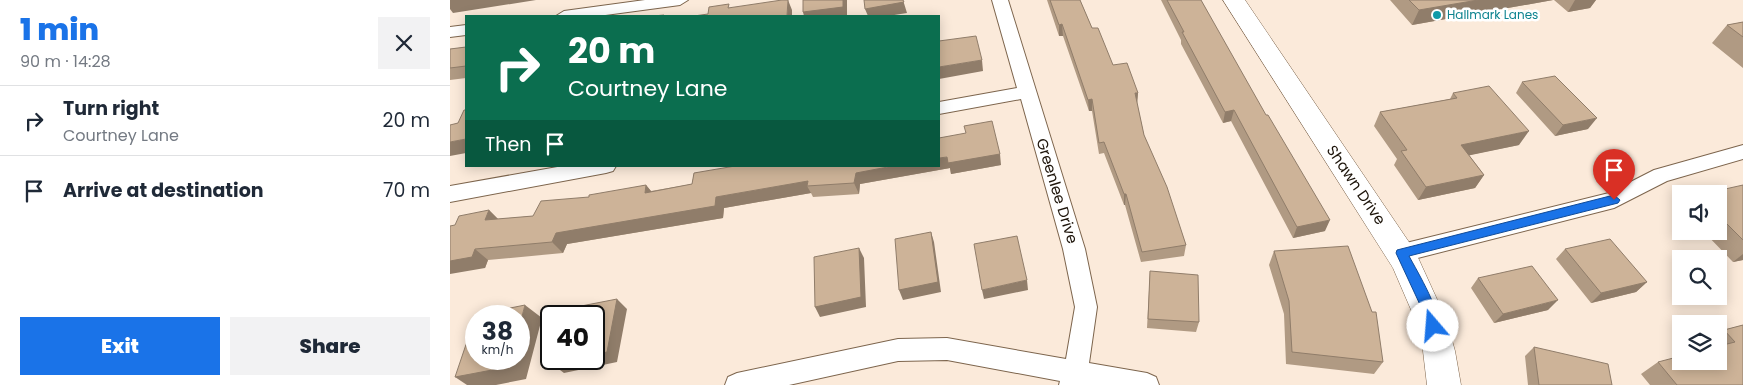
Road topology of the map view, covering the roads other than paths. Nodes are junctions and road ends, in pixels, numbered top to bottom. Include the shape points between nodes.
1 (680, 0) edge
2 (1000, 0) edge
3 (1234, 0) edge
4 (571, 15) edge
5 (465, 30) edge
6 (450, 32) edge
7 (1028, 92) junction
8 (940, 108) edge
9 (1743, 152) edge
10 (600, 167) edge
11 (450, 194) edge
12 (1402, 253) junction
13 (1074, 378) edge
14 (738, 385) edge
15 (1147, 385) edge
16 (1444, 385) edge

1 - 4 street
2 - 7 street, Greenlee Drive
3 - 12 street, Shawn Drive
5 - 6 street
7 - 8 street
7 - 13 street, Greenlee Drive via 1074,249 1086,307
9 - 12 street via 1660,175 1614,200
10 - 11 street
12 - 16 street, Shawn Drive via 1429,308 1442,361
13 - 14 street via 947,348 898,350
13 - 15 street

